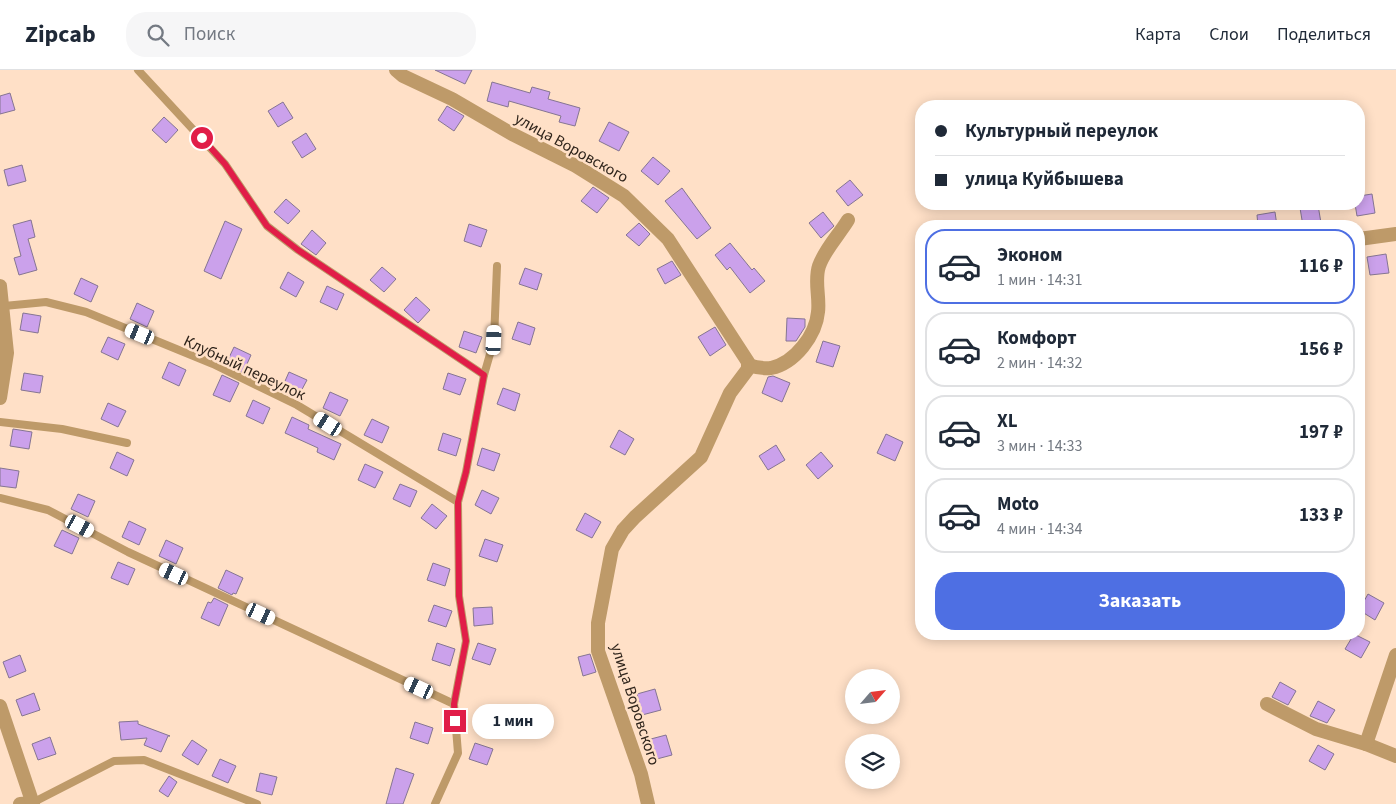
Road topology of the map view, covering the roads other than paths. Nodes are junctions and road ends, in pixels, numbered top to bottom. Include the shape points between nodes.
1 (138, 70) edge
2 (396, 70) edge
3 (848, 220) dead end
4 (1396, 234) edge
5 (1365, 238) edge
6 (497, 266) dead end
7 (0, 286) edge
8 (4, 306) junction
9 (748, 365) junction
10 (484, 375) junction
11 (0, 398) edge
12 (0, 422) edge
13 (127, 443) dead end
14 (0, 498) edge
15 (458, 502) junction
16 (1396, 656) edge
17 (454, 704) junction
18 (1267, 704) dead end
19 (0, 706) edge
20 (1366, 744) junction
21 (1396, 756) edge
22 (28, 804) edge
23 (257, 804) edge
24 (434, 804) edge
25 (648, 804) edge

1 - 10 lane via 225,164 267,226
2 - 9 street, улица Воровского via 576,166 624,196 668,239
3 - 9 street via 819,267 816,328 809,340 779,365 765,368
4 - 5 street
6 - 10 lane via 494,340
7 - 8 street
8 - 11 street via 7,353
8 - 15 lane, Клубный переулок via 46,302 86,312 212,364 297,405
9 - 25 street, улица Воровского via 748,370 730,393 701,458 623,530 612,549 598,623 598,651 641,774
10 - 15 lane
12 - 13 lane via 62,429
14 - 17 lane via 48,510 134,555
15 - 17 lane via 459,596 466,641
16 - 20 street
17 - 24 lane via 458,753
18 - 20 street via 1316,728
19 - 22 street
20 - 21 street
22 - 23 lane via 114,761 129,759 144,760

